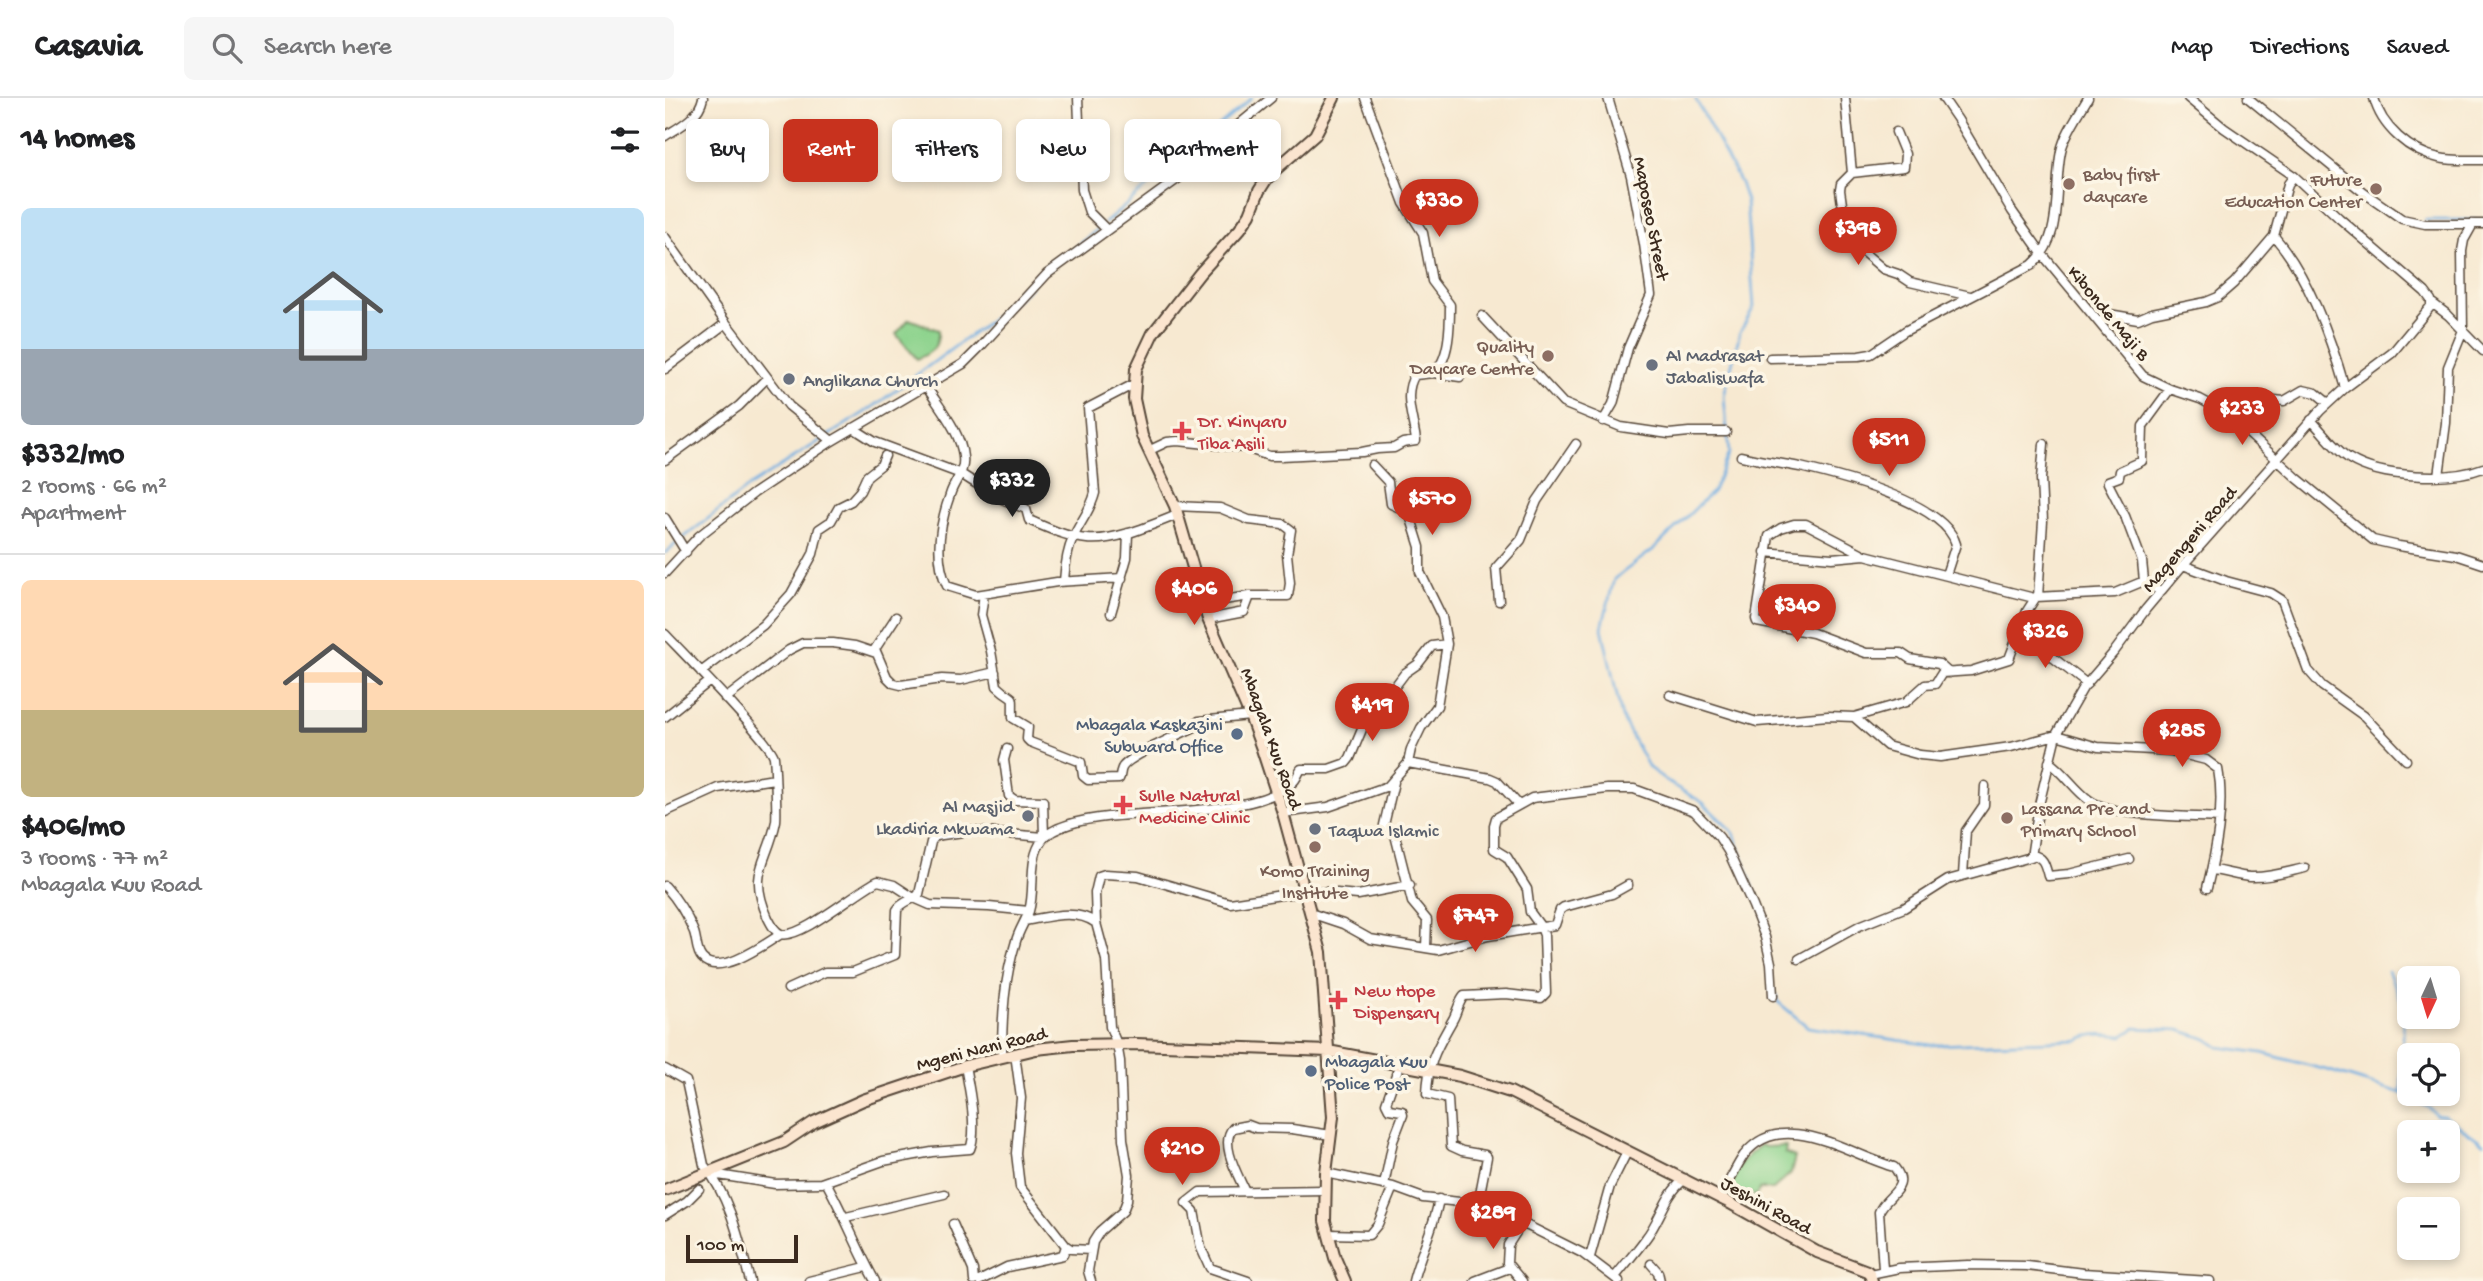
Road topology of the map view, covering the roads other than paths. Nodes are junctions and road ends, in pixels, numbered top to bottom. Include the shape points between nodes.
1 (703, 98) edge
2 (1078, 98) edge
3 (1271, 98) edge
4 (1334, 98) edge
5 (1365, 98) edge
6 (1608, 98) edge
7 (1845, 98) edge
8 (1943, 98) edge
9 (2088, 98) edge
10 (2187, 98) edge
11 (2248, 98) edge
12 (2374, 98) edge
13 (1896, 132) dead end
14 (665, 136) edge
15 (2483, 160) edge
16 (1852, 173) junction
17 (2294, 176) junction
18 (2473, 224) junction
19 (2483, 224) edge
20 (1107, 230) junction
21 (2274, 236) junction
22 (665, 237) edge
23 (2043, 255) junction
24 (1971, 296) junction
25 (2431, 303) junction
26 (1482, 316) dead end
27 (726, 323) junction
28 (2100, 323) junction
29 (2463, 330) junction
30 (2483, 351) edge
31 (665, 356) edge
32 (1770, 358) dead end
33 (668, 367) edge
34 (1433, 373) junction
35 (1460, 377) dead end
36 (767, 378) junction
37 (1136, 383) junction
38 (926, 386) junction
39 (2345, 388) junction
40 (2170, 389) junction
41 (2327, 402) junction
42 (2226, 413) junction
43 (2311, 420) junction
44 (1603, 421) junction
45 (853, 428) junction
46 (1726, 432) dead end
47 (832, 441) junction
48 (1576, 444) dead end
49 (2044, 444) dead end
50 (1148, 450) junction
51 (885, 456) dead end
52 (1741, 456) dead end
53 (665, 460) edge
54 (2277, 461) junction
55 (1372, 465) dead end
56 (2483, 468) edge
57 (961, 474) junction
58 (2439, 476) junction
59 (1176, 511) junction
60 (665, 517) edge
61 (1128, 533) junction
62 (1073, 537) junction
63 (686, 552) junction
64 (1765, 552) junction
65 (1865, 555) junction
66 (2483, 564) edge
67 (2183, 565) junction
68 (665, 573) edge
69 (1946, 575) junction
70 (1122, 578) junction
71 (1064, 581) junction
72 (2144, 581) junction
73 (2161, 592) junction
74 (984, 594) junction
75 (1250, 596) junction
76 (2036, 597) junction
77 (1499, 601) dead end
78 (1204, 603) junction
79 (1111, 613) dead end
80 (896, 617) dead end
81 (1208, 619) junction
82 (2020, 632) junction
83 (665, 634) edge
84 (1447, 643) junction
85 (876, 653) junction
86 (701, 672) junction
87 (995, 672) junction
88 (1949, 673) junction
89 (710, 681) junction
90 (2087, 684) junction
91 (1670, 695) dead end
92 (725, 699) junction
93 (1250, 716) junction
94 (665, 717) edge
95 (1854, 717) junction
96 (2056, 735) junction
97 (1007, 750) dead end
98 (2406, 760) dead end
99 (2049, 762) junction
100 (1408, 763) junction
101 (774, 779) junction
102 (1394, 782) junction
103 (1985, 786) dead end
104 (1276, 794) junction
105 (1518, 804) junction
106 (665, 812) edge
107 (1283, 813) junction
108 (2218, 818) junction
109 (1044, 836) junction
110 (2032, 855) junction
111 (2129, 859) dead end
112 (2305, 868) dead end
113 (2212, 870) junction
114 (1963, 875) junction
115 (1628, 884) dead end
116 (1409, 885) junction
117 (665, 886) edge
118 (2207, 888) dead end
119 (1304, 894) junction
120 (914, 898) junction
121 (1029, 911) junction
122 (1310, 913) junction
123 (1025, 921) junction
124 (1096, 923) junction
125 (1541, 928) junction
126 (781, 934) junction
127 (1426, 948) junction
128 (1799, 959) dead end
129 (788, 989) dead end
130 (1773, 996) dead end
131 (1117, 1044) junction
132 (1328, 1051) junction
133 (1016, 1054) junction
134 (1002, 1057) junction
135 (965, 1066) junction
136 (1399, 1066) junction
137 (665, 1069) edge
138 (1429, 1071) junction
139 (1331, 1135) junction
140 (1627, 1152) junction
141 (711, 1173) junction
142 (1327, 1173) junction
143 (1685, 1179) junction
144 (826, 1182) junction
145 (1388, 1186) junction
146 (699, 1189) dead end
147 (1326, 1189) junction
148 (665, 1190) edge
149 (1245, 1191) junction
150 (944, 1194) dead end
151 (1719, 1197) junction
152 (1439, 1199) junction
153 (1478, 1204) junction
154 (665, 1215) edge
155 (846, 1217) junction
156 (1522, 1223) junction
157 (953, 1224) dead end
158 (1328, 1234) junction
159 (1066, 1246) junction
160 (1091, 1250) junction
161 (1590, 1257) junction
162 (1651, 1264) dead end
163 (866, 1267) junction
164 (1509, 1268) junction
165 (1883, 1269) junction
166 (1871, 1277) edge
167 (1617, 1279) edge
168 (750, 1281) edge
169 (809, 1281) edge
170 (876, 1281) edge
171 (976, 1281) edge
172 (1091, 1281) edge
173 (1248, 1281) edge
174 (1345, 1281) edge
175 (1413, 1281) edge
176 (1475, 1281) edge
177 (1522, 1281) edge
178 (1660, 1281) edge
179 (2210, 1281) edge

1 - 14 street via 686,123
2 - 20 street via 1082,190 1089,212
3 - 20 street via 1183,175
4 - 37 street, Mbagala Kuu Road via 1315,135 1266,180 1240,229 1153,333 1136,369
5 - 34 street via 1404,203 1423,233 1432,281 1450,305 1444,353
6 - 44 street, Maposeo Street via 1631,176 1651,295
7 - 16 street
8 - 23 street, Kibonde Maji B
9 - 23 street via 2061,150 2058,199
10 - 17 street
11 - 18 street via 2402,219
12 - 15 street via 2388,127 2420,151 2437,158
13 - 16 street via 1906,164 1900,169
16 - 24 street via 1840,190 1845,226 1861,250 1883,269 1910,282
17 - 21 street
17 - 25 street via 2425,292
18 - 19 street
18 - 29 street via 2462,251
20 - 38 street via 1047,274 963,363
21 - 28 street via 2218,297 2138,319 2109,314
21 - 39 street via 2291,258 2321,317
22 - 27 street
23 - 24 street via 2019,273
23 - 28 street, Kibonde Maji B
24 - 32 street via 1871,354
25 - 29 street
25 - 39 street, Magengeni Road via 2392,353
26 - 44 street via 1563,403
27 - 33 street
27 - 36 street
28 - 40 street, Kibonde Maji B via 2143,376
29 - 30 street
29 - 58 street via 2448,367
31 - 33 street
34 - 35 street
34 - 50 street via 1415,375 1411,380 1409,403 1416,441 1395,448 1275,456 1246,447 1178,441
36 - 47 street via 789,406
36 - 53 street via 739,406
37 - 50 street, Mbagala Kuu Road via 1136,412
37 - 62 street via 1088,408 1095,493
38 - 45 street
38 - 57 street via 961,446
39 - 41 street, Magengeni Road
40 - 42 street, Kibonde Maji B
40 - 72 street via 2143,426 2142,461 2108,481 2132,533
41 - 42 street via 2303,390 2284,401 2265,399
41 - 43 street, Magengeni Road
42 - 54 street, Kibonde Maji B
43 - 54 street, Magengeni Road
43 - 58 street via 2359,463 2418,477
44 - 46 street via 1669,434
45 - 47 street
45 - 57 street via 875,442
47 - 63 street via 754,493 699,536
48 - 77 street via 1537,501 1521,541 1496,568
49 - 76 street
50 - 59 street, Mbagala Kuu Road
51 - 86 street via 860,491 820,530 813,554 791,594 763,625
52 - 69 street via 1879,489 1936,516 1949,528 1956,544
54 - 66 street, Kibonde Maji B via 2373,540
54 - 67 street, Magengeni Road
55 - 84 street via 1388,482 1391,504 1409,512 1420,547 1420,572 1442,617
56 - 58 street
57 - 62 street via 1025,509 1029,520
57 - 74 street via 938,544 945,583 971,594
59 - 61 street
59 - 75 street via 1220,508 1249,520 1290,527 1290,595
59 - 78 street, Mbagala Kuu Road
60 - 63 street
61 - 62 street via 1101,540
61 - 70 street
62 - 71 street
63 - 68 street
64 - 65 street via 1832,558
64 - 65 street via 1772,533 1802,524
64 - 88 street via 1758,622 1814,633 1860,651 1901,653 1939,664
65 - 69 street
67 - 73 street, Magengeni Road
67 - 98 street via 2282,600 2308,670 2364,716
69 - 76 street
70 - 71 street
70 - 79 street
71 - 74 street
72 - 73 street
72 - 76 street via 2115,593
73 - 90 street, Magengeni Road
74 - 87 street via 981,616
75 - 78 street
75 - 81 street via 1244,612
76 - 82 street
78 - 81 street, Mbagala Kuu Road
80 - 85 street
81 - 93 street, Mbagala Kuu Road
82 - 88 street via 2009,659
82 - 90 street
83 - 86 street
84 - 100 street via 1437,706 1425,720
84 - 104 street via 1432,646 1403,676 1364,723 1346,763 1329,769 1301,769 1296,780
85 - 87 street via 887,677 901,685
85 - 92 street via 833,643 803,643
86 - 89 street
87 - 93 street via 997,686 1015,701 1013,718 1028,727 1028,741 1081,762 1088,780 1119,779 1122,767 1149,748 1197,726 1199,720
88 - 95 street via 1942,673 1935,684 1925,685 1909,701
89 - 92 street
89 - 94 street
90 - 96 street, Magengeni Road
91 - 95 street via 1757,722
92 - 101 street via 771,750
93 - 104 street, Mbagala Kuu Road
95 - 96 street via 1891,748 1934,757 2011,747
96 - 99 street, Magengeni Road
96 - 108 street via 2098,747 2170,751 2206,760 2218,769 2222,789
97 - 109 street via 1009,796 1043,801
99 - 108 street via 2088,800 2109,809
99 - 110 street, Magengeni Road
100 - 102 street
100 - 105 street via 1490,778
101 - 106 street via 718,788
101 - 126 street via 776,822 758,879 769,921
102 - 107 street via 1345,802
102 - 116 street via 1384,825 1395,835
103 - 114 street via 1984,806 1966,831
104 - 107 street, Mbagala Kuu Road
104 - 109 street via 1250,803 1099,816
105 - 125 street via 1495,821 1494,849 1507,857 1527,889 1530,912
105 - 130 street via 1532,798 1615,788 1642,791 1697,813 1728,851 1753,906 1771,963
107 - 119 street, Mbagala Kuu Road
108 - 113 street
109 - 120 street via 970,831 935,836
109 - 121 street via 1034,858
110 - 111 street via 2045,862 2048,876
110 - 114 street
112 - 113 street via 2248,877
113 - 118 street
114 - 128 street
115 - 125 street via 1612,894 1564,907 1556,924
116 - 119 street via 1353,895
116 - 127 street via 1412,902 1427,920
117 - 126 street via 684,911 701,957 711,963 747,955
119 - 122 street, Mbagala Kuu Road
119 - 124 street via 1230,903 1157,880 1102,874 1095,893
120 - 121 street via 930,905
120 - 126 street via 879,881 804,928
120 - 129 street via 897,909 893,956 851,973 825,972
121 - 123 street
122 - 127 street via 1370,939
122 - 132 street, Mbagala Kuu Road via 1321,952
123 - 124 street via 1064,915 1084,916
123 - 134 street via 1004,993
124 - 131 street via 1106,960 1110,1027
125 - 127 street via 1440,950
125 - 138 street via 1544,996 1464,996 1441,1036
131 - 132 street, Mgeni Nani Road
131 - 133 street, Mgeni Nani Road
131 - 160 street via 1129,1175 1127,1200 1123,1211 1096,1236
132 - 136 street, Jeshini Road
132 - 139 street, Mbagala Kuu Road
133 - 134 street, Mgeni Nani Road
133 - 159 street via 1021,1092 1016,1153 1020,1187
134 - 135 street, Mgeni Nani Road
135 - 141 street, Mgeni Nani Road via 839,1109 784,1142
135 - 144 street via 971,1148 883,1161
136 - 138 street, Jeshini Road
136 - 145 street via 1386,1103 1388,1108 1402,1110 1403,1115 1393,1141
137 - 141 street via 686,1081 701,1157
138 - 140 street, Jeshini Road via 1510,1092
138 - 153 street via 1427,1094 1448,1099 1452,1147 1487,1157
139 - 142 street, Mbagala Kuu Road
139 - 149 street via 1248,1125 1234,1128 1228,1144
140 - 143 street, Jeshini Road
140 - 161 street via 1610,1186
141 - 144 street via 775,1184
141 - 148 street, Mgeni Nani Road
141 - 168 street via 733,1214
142 - 145 street
142 - 147 street, Mbagala Kuu Road
143 - 151 street, Jeshini Road
143 - 167 street via 1671,1192 1647,1238
144 - 155 street
145 - 152 street
145 - 158 street via 1378,1224 1370,1234
146 - 154 street
147 - 149 street
147 - 158 street, Mbagala Kuu Road
149 - 173 street via 1201,1192 1186,1204 1195,1212 1201,1248 1210,1268
150 - 155 street
151 - 165 street via 1745,1154 1766,1138 1785,1133 1805,1135 1894,1167 1899,1187 1879,1212
151 - 166 street, Jeshini Road
152 - 153 street
152 - 175 street
153 - 156 street
155 - 163 street
156 - 161 street
156 - 164 street via 1508,1245
157 - 171 street
158 - 174 street, Mbagala Kuu Road
159 - 160 street
159 - 171 street via 1063,1255 1007,1267
160 - 172 street
161 - 167 street
162 - 178 street
163 - 169 street
163 - 170 street
164 - 176 street
164 - 177 street
165 - 166 street, Jeshini Road
165 - 179 street, Jeshini Road via 2027,1266

